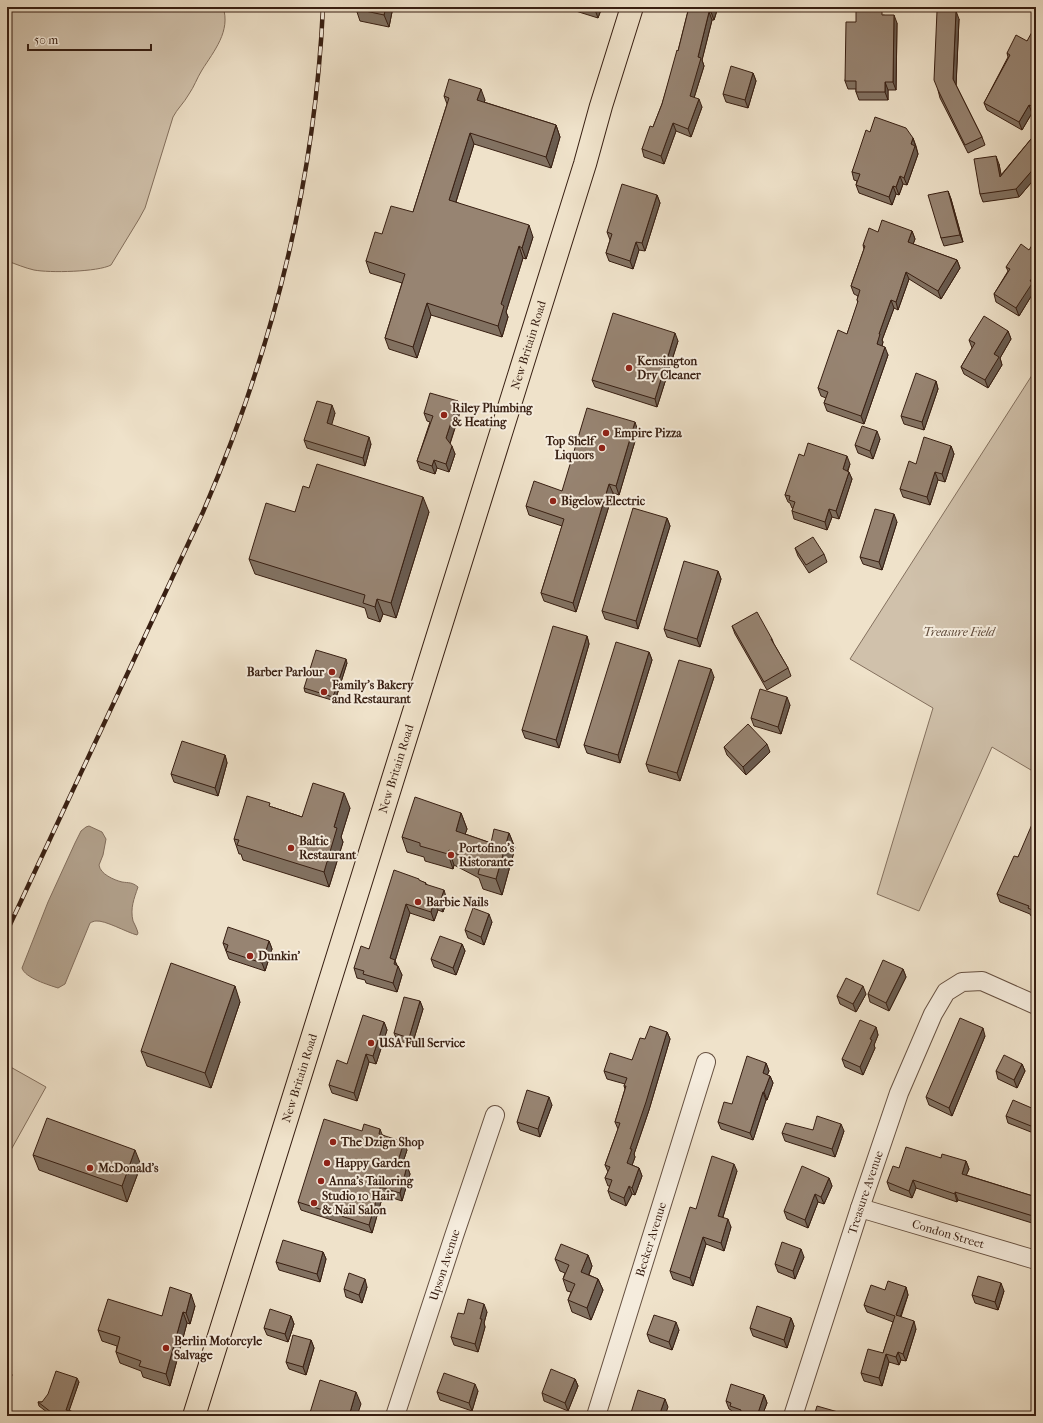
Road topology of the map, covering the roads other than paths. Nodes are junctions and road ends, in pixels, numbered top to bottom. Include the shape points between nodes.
1 (632, 7) edge
2 (1036, 1005) edge
3 (706, 1062) dead end
4 (495, 1115) dead end
5 (860, 1208) junction
6 (1036, 1260) edge
7 (194, 1416) edge
8 (395, 1416) edge
9 (596, 1416) edge
10 (793, 1416) edge

1 - 7 main road, New Britain Road
2 - 5 street, Treasure Avenue via 982,981 962,982 946,992 933,1014 899,1093
3 - 9 street, Becker Avenue
4 - 8 street, Upson Avenue
5 - 6 street, Condon Street
5 - 10 street, Treasure Avenue

